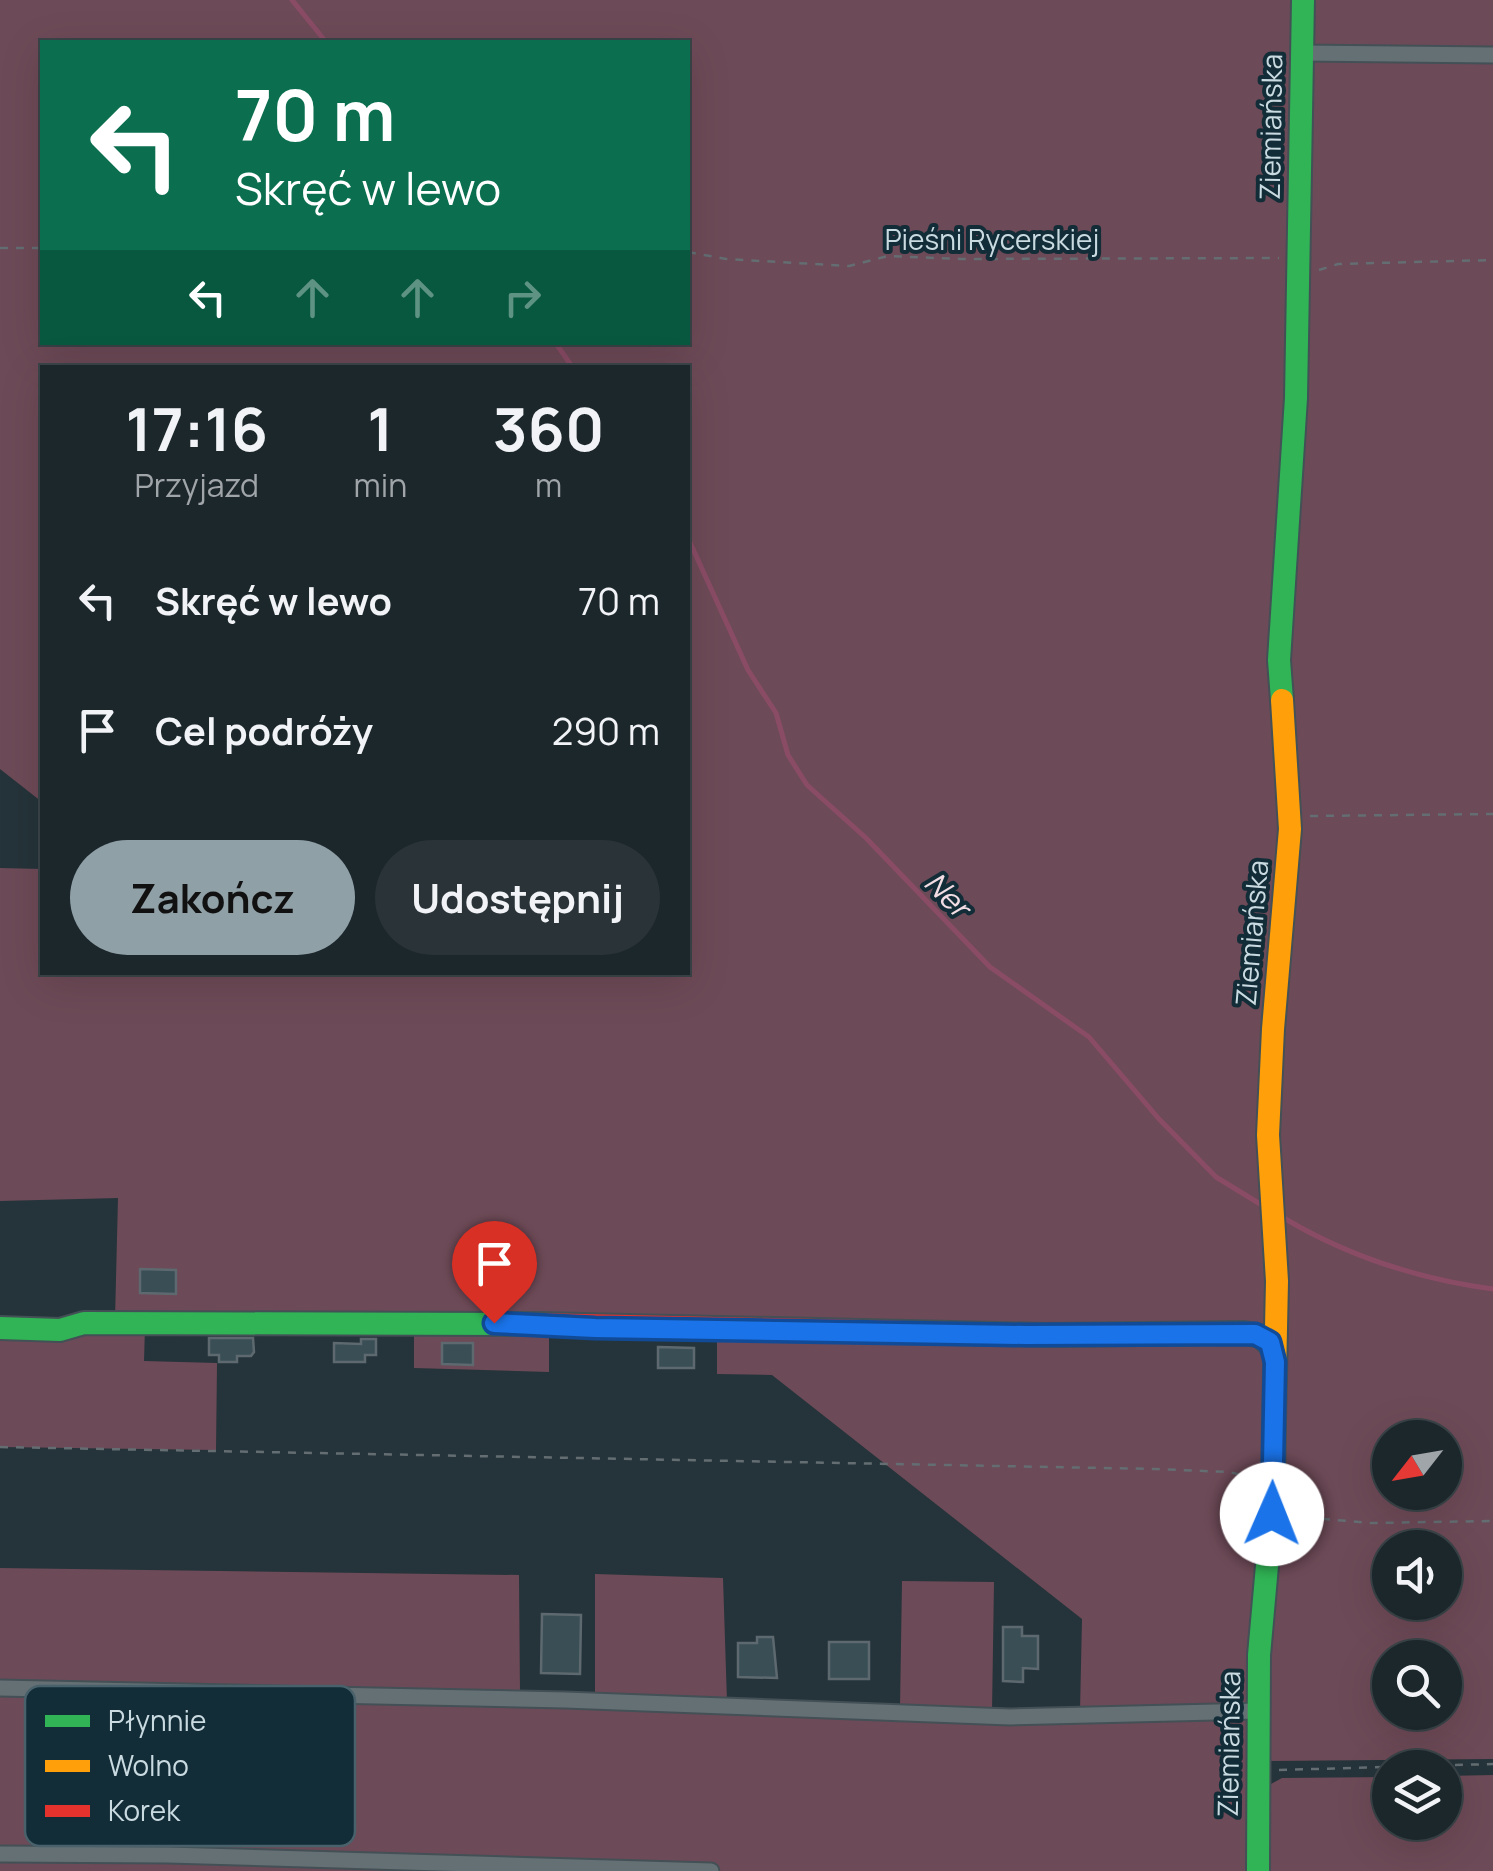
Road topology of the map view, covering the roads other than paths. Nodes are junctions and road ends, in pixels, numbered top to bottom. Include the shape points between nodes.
1 (1302, 0) edge
2 (1301, 53) junction
3 (1493, 55) edge
4 (0, 1328) edge
5 (1273, 1348) junction
6 (0, 1688) edge
7 (25, 1689) edge
8 (355, 1696) edge
9 (1258, 1712) junction
10 (0, 1854) edge
11 (711, 1871) edge
12 (1258, 1871) edge

1 - 2 street, Ziemiańska
2 - 3 street
2 - 5 street, Ziemiańska via 1296,398 1279,660 1289,816 1268,1135 1277,1281
4 - 5 street via 494,1323 1244,1333 1261,1336
5 - 9 street, Ziemiańska via 1272,1514
6 - 7 street
8 - 9 street via 1010,1717
9 - 12 street, Ziemiańska
10 - 11 street

